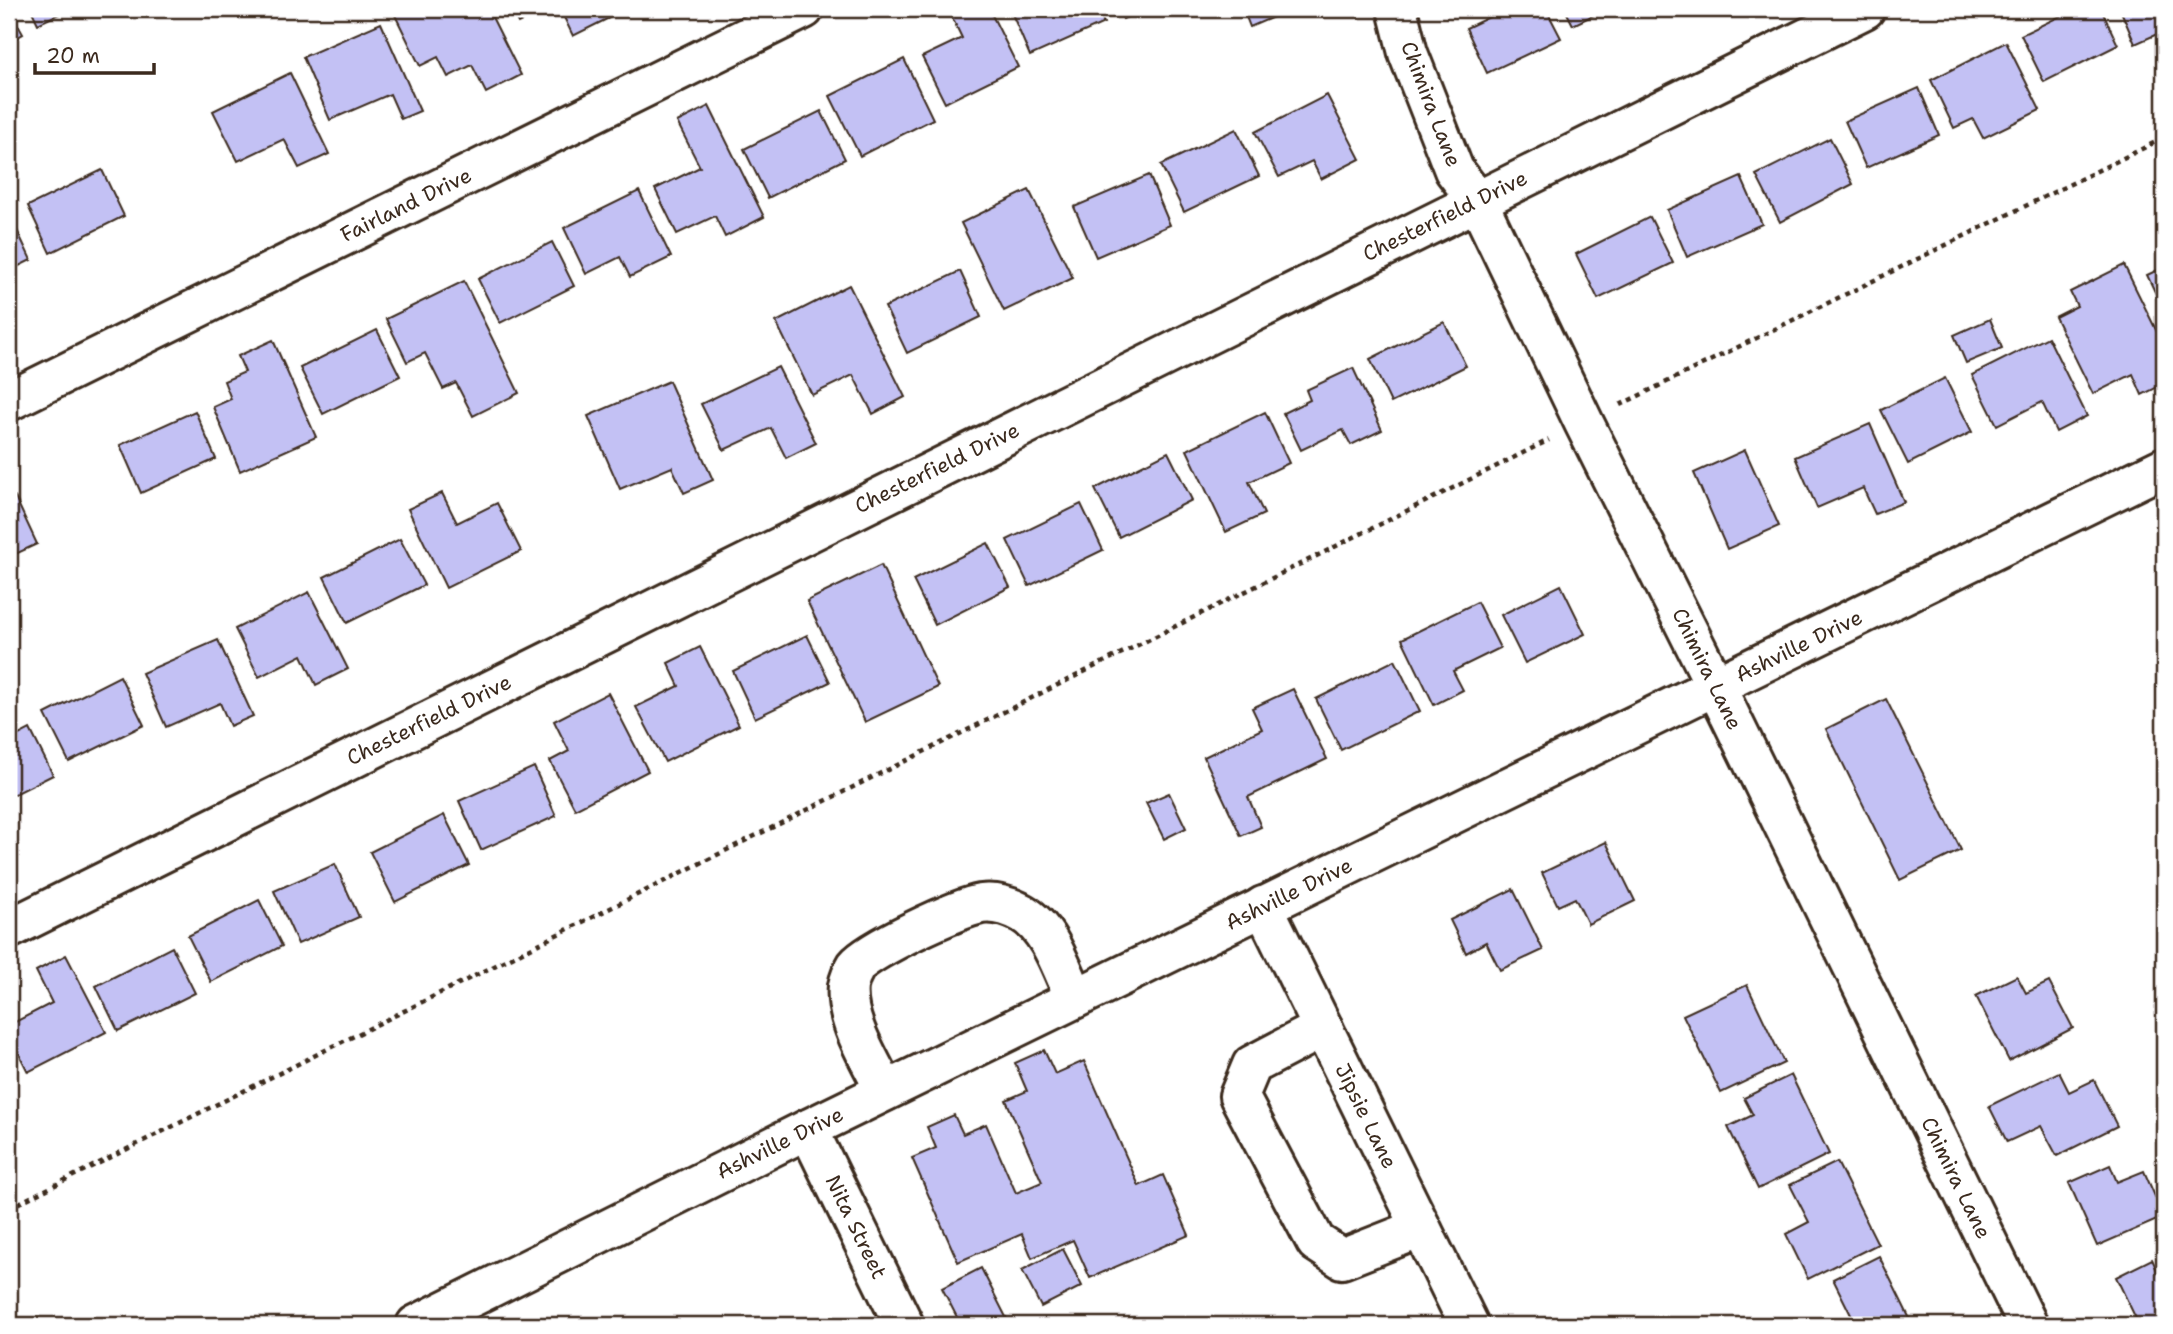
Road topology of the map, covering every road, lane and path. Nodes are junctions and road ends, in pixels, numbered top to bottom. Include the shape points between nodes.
1 (804, 9) edge
2 (1397, 9) edge
3 (1866, 9) edge
4 (2164, 138) edge
5 (1477, 200) junction
6 (9, 401) edge
7 (1584, 423) junction
8 (2164, 467) edge
9 (1716, 687) junction
10 (1263, 906) junction
11 (9, 929) edge
12 (1075, 998) junction
13 (1323, 1028) junction
14 (885, 1091) junction
15 (808, 1129) junction
16 (9, 1208) edge
17 (1421, 1228) junction
18 (416, 1325) edge
19 (904, 1325) edge
20 (1469, 1325) edge
21 (2028, 1325) edge

1 - 6 street, Fairland Drive
2 - 5 street, Chimira Lane via 1408,53 1454,170
3 - 5 street, Chesterfield Drive
4 - 7 path
5 - 7 street, Chimira Lane
5 - 11 street, Chesterfield Drive
7 - 9 street, Chimira Lane
7 - 16 path
8 - 9 street, Ashville Drive
9 - 10 street, Ashville Drive
9 - 21 street, Chimira Lane
10 - 12 street, Ashville Drive
10 - 13 street, Jipsie Lane
12 - 14 street, Ashville Drive
12 - 14 street via 1042,932 1024,914 1002,904 981,904 955,912 873,953 856,967 848,985 856,1029
13 - 17 street, Jipsie Lane
13 - 17 street via 1252,1065 1238,1096 1316,1242 1342,1259
14 - 15 street, Ashville Drive
15 - 18 street, Ashville Drive
15 - 19 street, Nita Street
17 - 20 street, Jipsie Lane

